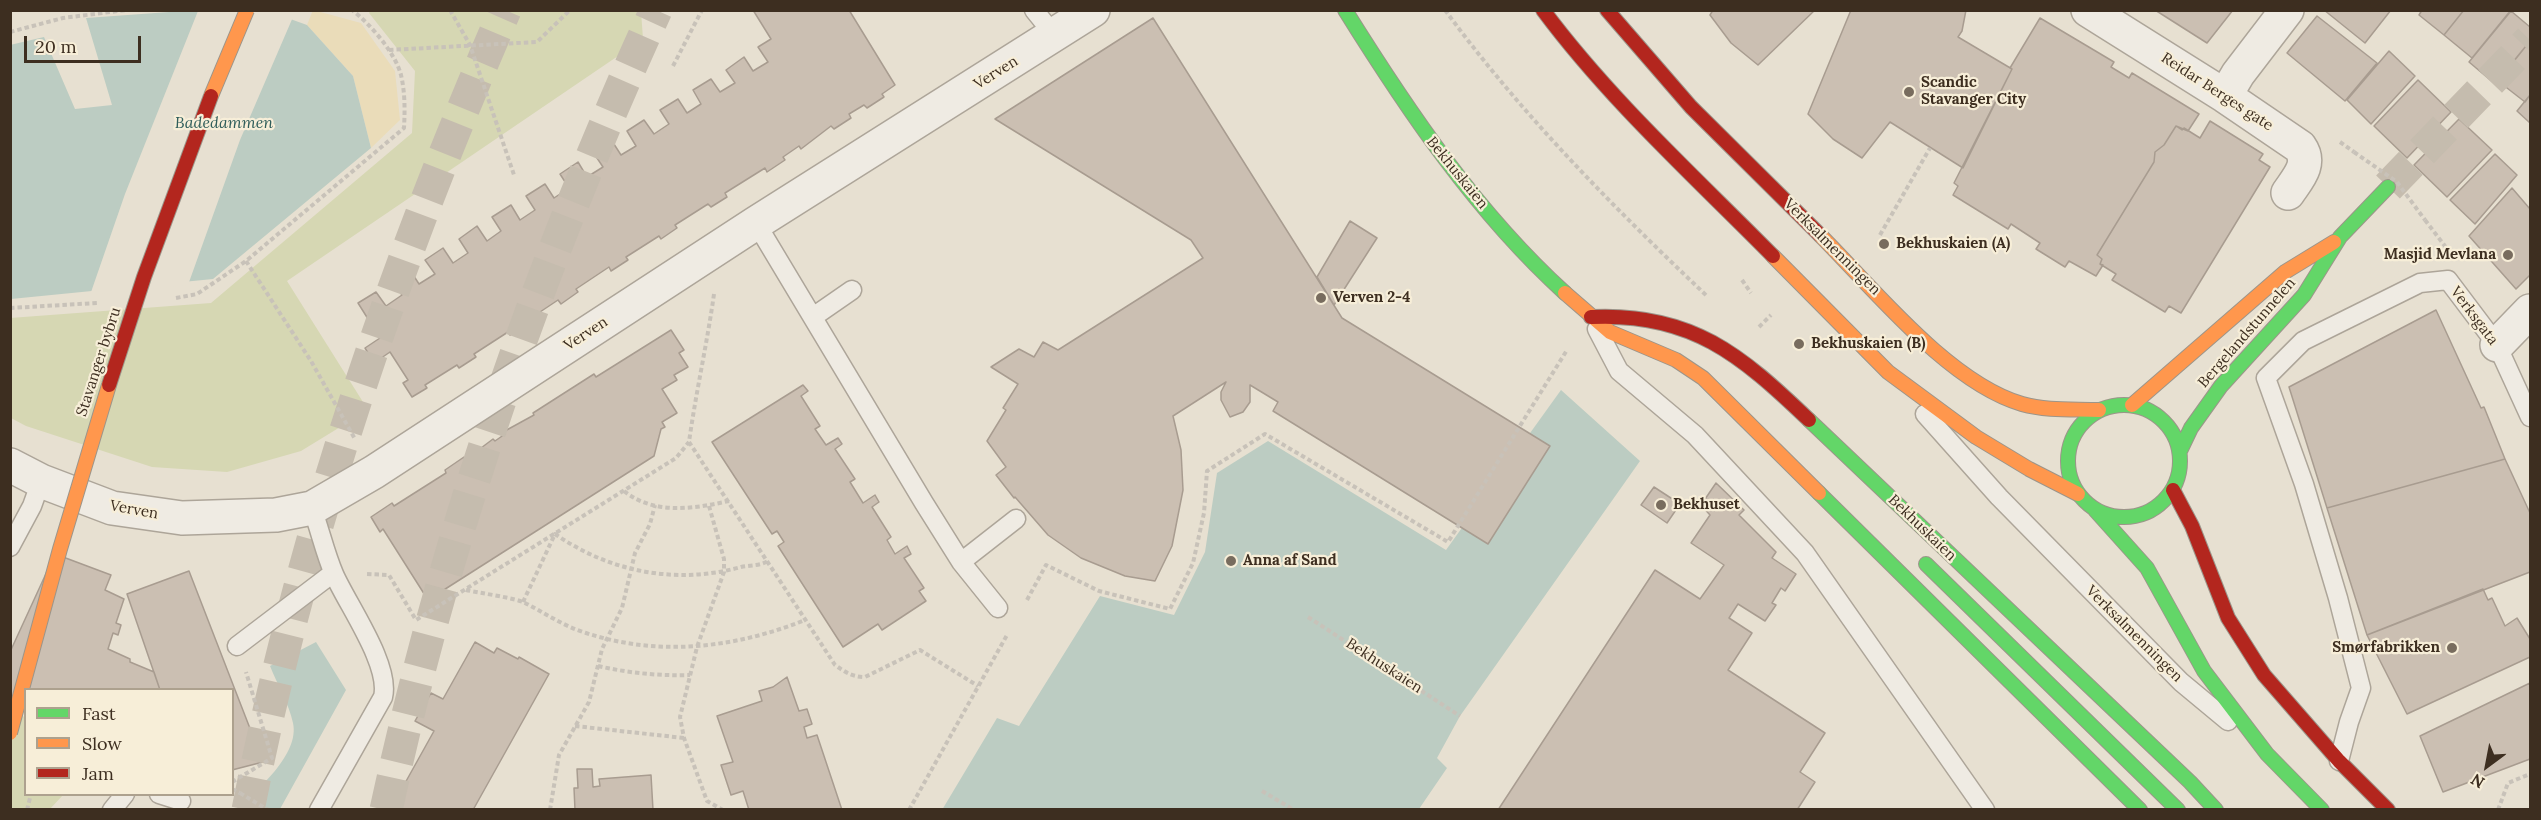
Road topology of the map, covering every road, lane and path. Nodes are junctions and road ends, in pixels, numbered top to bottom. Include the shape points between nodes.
1 (61, 10) edge
2 (126, 10) edge
3 (246, 10) edge
4 (352, 10) edge
5 (450, 10) edge
6 (570, 10) edge
7 (702, 10) edge
8 (1034, 10) edge
9 (1093, 10) edge
10 (1345, 10) edge
11 (1543, 10) edge
12 (1607, 10) edge
13 (2088, 10) edge
14 (2287, 10) edge
15 (63, 18) junction
16 (10, 32) edge
17 (1054, 36) junction
18 (470, 45) junction
19 (388, 50) junction
20 (673, 66) dead end
21 (2225, 96) junction
22 (1930, 148) dead end
23 (2354, 152) dead end
24 (514, 175) dead end
25 (2388, 187) tunnel mouth
26 (2288, 193) dead end
27 (2425, 220) dead end
28 (756, 223) junction
29 (1880, 235) dead end
30 (2340, 237) junction
31 (246, 261) junction
32 (715, 288) dead end
33 (852, 290) dead end
34 (170, 298) dead end
35 (102, 302) dead end
36 (10, 308) edge
37 (2530, 311) edge
38 (813, 317) junction
39 (1591, 317) junction
40 (2497, 345) junction
41 (1567, 350) dead end
42 (1888, 372) junction
43 (1706, 380) junction
44 (1734, 392) dead end
45 (2132, 405) junction
46 (2099, 410) junction
47 (2530, 417) edge
48 (689, 442) junction
49 (2180, 452) junction
50 (10, 465) edge
51 (374, 472) junction
52 (41, 481) junction
53 (2173, 490) junction
54 (624, 491) junction
55 (2078, 494) junction
56 (729, 501) junction
57 (655, 505) junction
58 (709, 506) junction
59 (312, 508) junction
60 (2095, 510) junction
61 (1016, 519) dead end
62 (555, 534) junction
63 (10, 547) edge
64 (1916, 553) dead end
65 (768, 561) junction
66 (961, 562) junction
67 (630, 570) junction
68 (724, 572) junction
69 (333, 573) junction
70 (389, 575) dead end
71 (466, 590) junction
72 (523, 602) junction
73 (998, 608) joint
74 (1308, 617) dead end
75 (1016, 619) junction
76 (805, 620) junction
77 (608, 638) junction
78 (237, 646) joint
79 (697, 647) junction
80 (598, 666) junction
81 (690, 675) junction
82 (978, 686) junction
83 (1460, 716) dead end
84 (575, 726) junction
85 (10, 733) edge
86 (684, 738) junction
87 (2267, 754) junction
88 (2339, 761) junction
89 (2530, 774) edge
90 (234, 781) edge
91 (234, 790) edge
92 (1262, 791) dead end
93 (124, 796) edge
94 (163, 796) edge
95 (182, 801) dead end
96 (112, 810) edge
97 (268, 810) edge
98 (320, 810) edge
99 (550, 810) edge
100 (723, 810) edge
101 (909, 810) edge
102 (1294, 810) edge
103 (1985, 810) edge
104 (2140, 810) edge
105 (2178, 810) edge
106 (2216, 810) edge
107 (2322, 810) edge
108 (2388, 810) edge
109 (2498, 810) edge

1 - 15 path
2 - 15 path
3 - 85 main road, Stavanger bybru, bridge via 191,145 117,358
4 - 19 path
5 - 18 path
6 - 18 path via 537,42
7 - 20 path
8 - 17 lane
9 - 17 street, Verven
10 - 39 main road, Bekhuskaien via 1396,93 1464,184 1517,244
11 - 42 main road, Verksalmenningen via 1608,90
12 - 46 main road, Verksalmenningen via 1667,81 1744,161 1952,363 2014,401 2045,408
13 - 21 street, Reidar Berges gate
14 - 21 street
15 - 16 path
17 - 28 street, Verven
18 - 19 path
18 - 24 path
19 - 31 path via 400,73 404,128
21 - 26 street, Reidar Berges gate via 2301,147 2306,164
22 - 29 path
23 - 27 path, bridge via 2397,182
25 - 30 main road, Bergelandstunnelen
28 - 38 lane
28 - 51 street, Verven
30 - 45 main road, Bergelandstunnelen via 2285,272
30 - 49 main road, Bergelandstunnelen via 2304,295 2221,386 2191,428
31 - 34 path via 197,294
31 - 51 path via 311,361
32 - 48 path
33 - 38 lane
35 - 36 path
37 - 40 street
38 - 66 lane
39 - 43 main road, Bekhuskaien via 1613,334 1683,363
39 - 103 lane, Bekhuskaien via 1619,371 1695,435 1805,553
39 - 106 main road, Bekhuskaien via 1619,314 1690,330 1734,353
40 - 47 lane, Verksgata
40 - 88 lane, Verksgata via 2448,280 2420,283 2303,341 2266,378 2304,484 2361,688
41 - 75 path via 1448,542 1265,434 1207,471 1204,513 1193,563 1170,609 1099,591 1046,566
42 - 55 main road, Verksalmenningen via 1976,437
42 - 87 lane, Verksalmenningen via 1999,497 2181,682
43 - 44 main road
43 - 104 main road, Bekhuskaien
45 - 46 main road
45 - 49 main road via 2150,410 2166,423
46 - 55 main road via 2083,422 2072,438 2067,457 2069,476
48 - 54 path via 676,458
48 - 56 path
49 - 53 main road via 2180,471
50 - 52 street, Verven
51 - 59 street, Verven
52 - 59 street, Verven via 112,508 182,518 276,515
52 - 63 lane
53 - 60 main road via 2160,505 2133,518 2113,517
53 - 88 main road via 2193,526 2244,646 2264,675
54 - 57 path via 634,499
54 - 62 path
55 - 60 main road
56 - 58 path
56 - 65 path
57 - 58 path via 687,509
57 - 67 path
58 - 68 path
59 - 69 lane
60 - 87 main road, Verksalmenningen via 2147,568 2204,671
61 - 66 lane
62 - 67 path via 595,557
62 - 71 path
62 - 72 path
64 - 105 main road
65 - 68 path
65 - 76 path
66 - 73 lane
67 - 68 path via 670,576
67 - 77 path via 622,608
68 - 79 path
69 - 78 lane
69 - 98 lane via 370,644 385,688
70 - 71 path via 416,620
71 - 72 path
72 - 77 path via 573,629
73 - 75 path
74 - 83 path, Bekhuskaien
75 - 82 path
76 - 79 path via 730,644
76 - 82 path via 835,665 845,673 865,677 920,650
77 - 79 path via 646,645
77 - 80 path
78 - 90 path via 272,758
79 - 81 path
80 - 81 path via 630,673
80 - 84 path via 589,702
81 - 86 path via 680,717
82 - 101 path
84 - 86 path
84 - 99 path via 559,755
86 - 100 path via 707,801
87 - 107 main road, Verksalmenningen
88 - 108 main road
89 - 109 path via 2508,783
91 - 97 path, bridge
92 - 102 path
93 - 96 lane
94 - 95 lane

